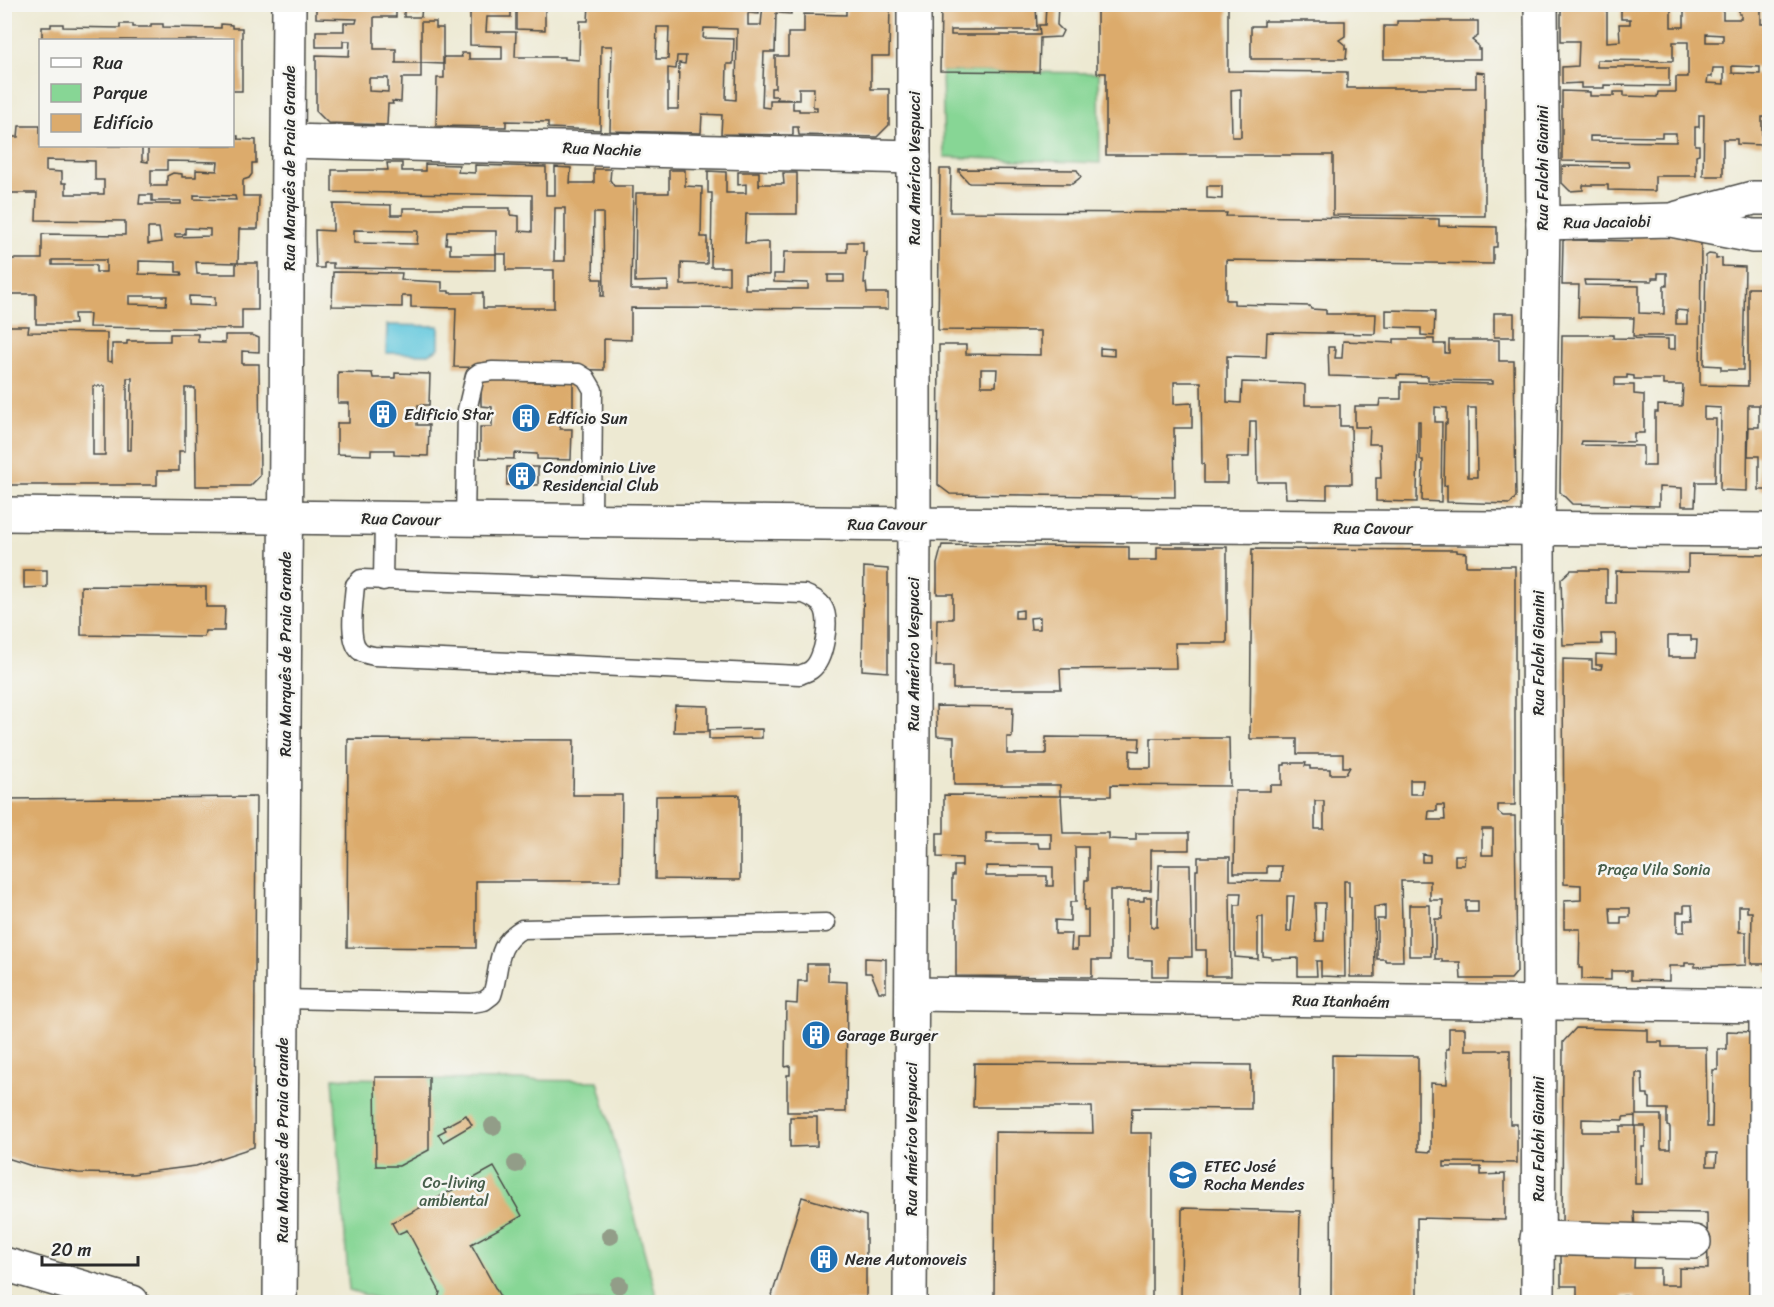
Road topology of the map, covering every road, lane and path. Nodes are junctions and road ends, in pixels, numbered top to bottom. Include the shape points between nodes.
1 (290, 4) edge
2 (914, 4) edge
3 (1540, 4) edge
4 (289, 141) junction
5 (914, 158) junction
6 (1770, 198) edge
7 (1671, 220) junction
8 (1543, 223) junction
9 (1770, 236) edge
10 (4, 514) edge
11 (286, 518) junction
12 (384, 519) junction
13 (465, 520) junction
14 (592, 521) junction
15 (914, 524) junction
16 (1538, 529) junction
17 (1770, 530) edge
18 (383, 581) junction
19 (826, 923) dead end
20 (912, 994) junction
21 (283, 999) junction
22 (1539, 1003) junction
23 (1768, 1006) edge
24 (1538, 1238) junction
25 (1694, 1242) dead end
26 (4, 1264) edge
27 (98, 1298) edge
28 (132, 1302) edge
29 (280, 1302) edge
30 (910, 1302) edge
31 (1538, 1302) edge
32 (1766, 1302) edge

1 - 4 main road, Rua Marquês de Praia Grande
2 - 5 main road, Rua Américo Vespucci
3 - 8 main road, Rua Falchi Gianini
4 - 5 main road, Rua Nachie
4 - 11 main road, Rua Marquês de Praia Grande
5 - 15 main road, Rua Américo Vespucci
6 - 7 main road, Rua Jacaiobi via 1754,198
7 - 8 main road, Rua Jacaiobi
7 - 9 main road, Rua Jacaiobi
8 - 16 main road, Rua Falchi Gianini
10 - 11 main road, Rua Cavour
11 - 12 main road, Rua Cavour
11 - 21 main road, Rua Marquês de Praia Grande
12 - 13 main road, Rua Cavour
12 - 18 lane
13 - 14 main road, Rua Cavour
13 - 14 lane via 467,410 472,383 479,373 493,371 578,373 586,378 593,390
14 - 15 main road, Rua Cavour
15 - 16 main road, Rua Cavour
15 - 20 main road, Rua Américo Vespucci
16 - 17 main road, Rua Cavour
16 - 22 main road, Rua Falchi Gianini
18 - 18 lane via 804,594 824,608 824,648 820,661 800,675 374,656 360,652 354,644 355,585 361,579
19 - 21 lane via 522,929 510,936 502,948 492,995 484,1001
20 - 22 main road, Rua Itanhaém
20 - 30 main road, Rua Américo Vespucci
21 - 29 main road, Rua Marquês de Praia Grande
22 - 23 main road, Rua Itanhaém
22 - 24 main road, Rua Falchi Gianini
23 - 32 main road
24 - 25 main road
24 - 31 main road, Rua Falchi Gianini
26 - 27 main road
27 - 28 main road

